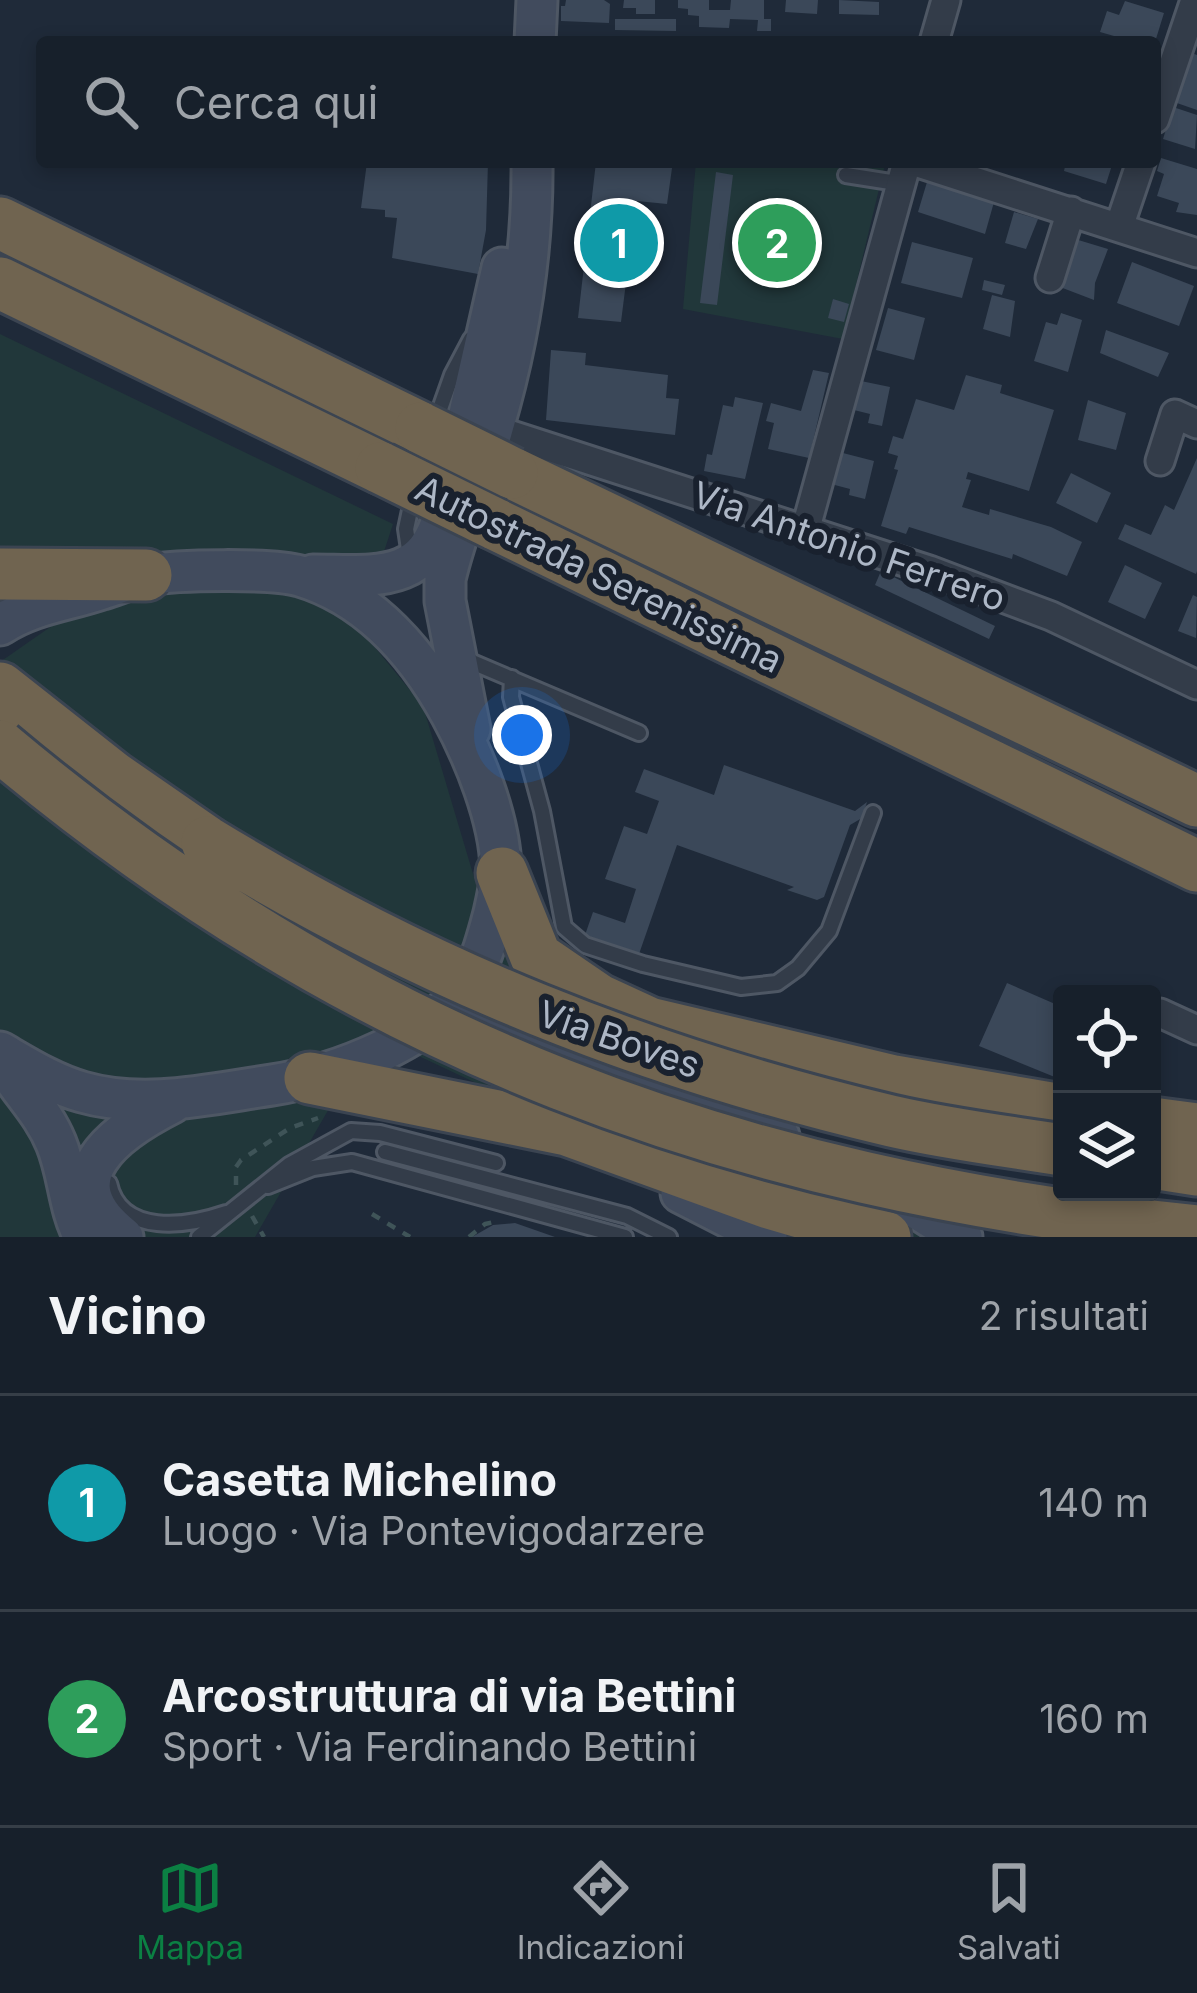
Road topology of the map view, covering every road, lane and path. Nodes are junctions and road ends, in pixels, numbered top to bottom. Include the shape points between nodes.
1 (537, 0) edge
2 (946, 0) edge
3 (1195, 0) edge
4 (535, 36) edge
5 (936, 36) edge
6 (1161, 101) edge
7 (527, 168) edge
8 (528, 168) edge
9 (1139, 168) edge
10 (908, 169) edge
11 (846, 175) dead end
12 (1071, 211) junction
13 (0, 223) edge
14 (1119, 227) junction
15 (1197, 254) edge
16 (1050, 278) dead end
17 (0, 283) edge
18 (1197, 424) edge
19 (503, 451) junction
20 (1160, 461) dead end
21 (805, 531) junction
22 (0, 574) edge
23 (146, 575) junction
24 (296, 575) junction
25 (0, 625) edge
26 (453, 642) junction
27 (512, 678) junction
28 (1197, 685) edge
29 (0, 688) edge
30 (639, 733) dead end
31 (0, 746) edge
32 (475, 758) junction
33 (1197, 801) edge
34 (873, 813) dead end
35 (1197, 866) edge
36 (502, 873) junction
37 (536, 957) junction
38 (470, 980) junction
39 (1161, 1013) edge
40 (1197, 1030) edge
41 (0, 1054) edge
42 (310, 1078) junction
43 (182, 1099) junction
44 (714, 1108) junction
45 (1053, 1108) edge
46 (1161, 1124) edge
47 (1197, 1129) edge
48 (504, 1141) junction
49 (1053, 1148) edge
50 (103, 1149) junction
51 (385, 1153) dead end
52 (1161, 1164) edge
53 (1197, 1170) edge
54 (268, 1186) junction
55 (231, 1211) junction
56 (250, 1214) dead end
57 (372, 1214) dead end
58 (507, 1220) dead end
59 (768, 1220) edge
60 (1197, 1231) edge
61 (84, 1237) edge
62 (123, 1237) edge
63 (199, 1237) edge
64 (264, 1237) edge
65 (410, 1237) edge
66 (469, 1237) edge
67 (625, 1237) edge
68 (669, 1237) edge
69 (885, 1237) edge
70 (962, 1237) edge

1 - 4 main road
2 - 5 street
3 - 6 street
7 - 24 main road via 430,549 413,566 389,572
8 - 19 main road via 530,260
9 - 14 street
10 - 11 lane
10 - 12 street
10 - 21 street
12 - 14 street
12 - 16 street
13 - 19 highway, Autostrada Serenissima, bridge via 421,428
14 - 15 street
17 - 35 highway, Autostrada Serenissima, bridge
18 - 20 street via 1175,414
19 - 21 street, Via Antonio Ferrero
19 - 26 main road via 446,579
19 - 33 highway, Autostrada Serenissima
21 - 28 street, Via Antonio Ferrero via 1051,616
22 - 23 highway
23 - 24 main road
23 - 25 main road via 57,599
24 - 32 main road via 348,596 408,647
26 - 27 lane via 472,662
26 - 32 main road
27 - 30 lane
27 - 34 lane via 564,926 585,945 699,980 777,983 829,931
29 - 49 highway, Via Boves, bridge via 207,842 307,903 519,1005 625,1045 893,1121
31 - 60 highway, Via Boves, bridge via 196,894 307,963 441,1035 576,1092 737,1148 884,1184
32 - 36 main road
36 - 37 highway
36 - 38 main road
37 - 44 main road via 560,1010 586,1038
37 - 45 highway via 649,1023 894,1082
38 - 42 main road via 418,1030
38 - 44 main road via 489,1011 522,1034
39 - 40 street
41 - 43 main road via 79,1092
41 - 61 main road via 51,1131
42 - 43 main road
42 - 48 highway
43 - 50 main road via 128,1126
44 - 70 main road via 820,1154
46 - 47 highway
48 - 54 lane via 351,1131
48 - 59 highway via 567,1130
50 - 55 lane via 111,1193 134,1219 193,1224
50 - 62 main road via 90,1184 94,1204
51 - 68 lane via 627,1216
52 - 53 highway
54 - 55 lane
54 - 67 lane via 352,1162
55 - 63 lane
56 - 64 path
57 - 65 path
58 - 66 path
59 - 69 highway

